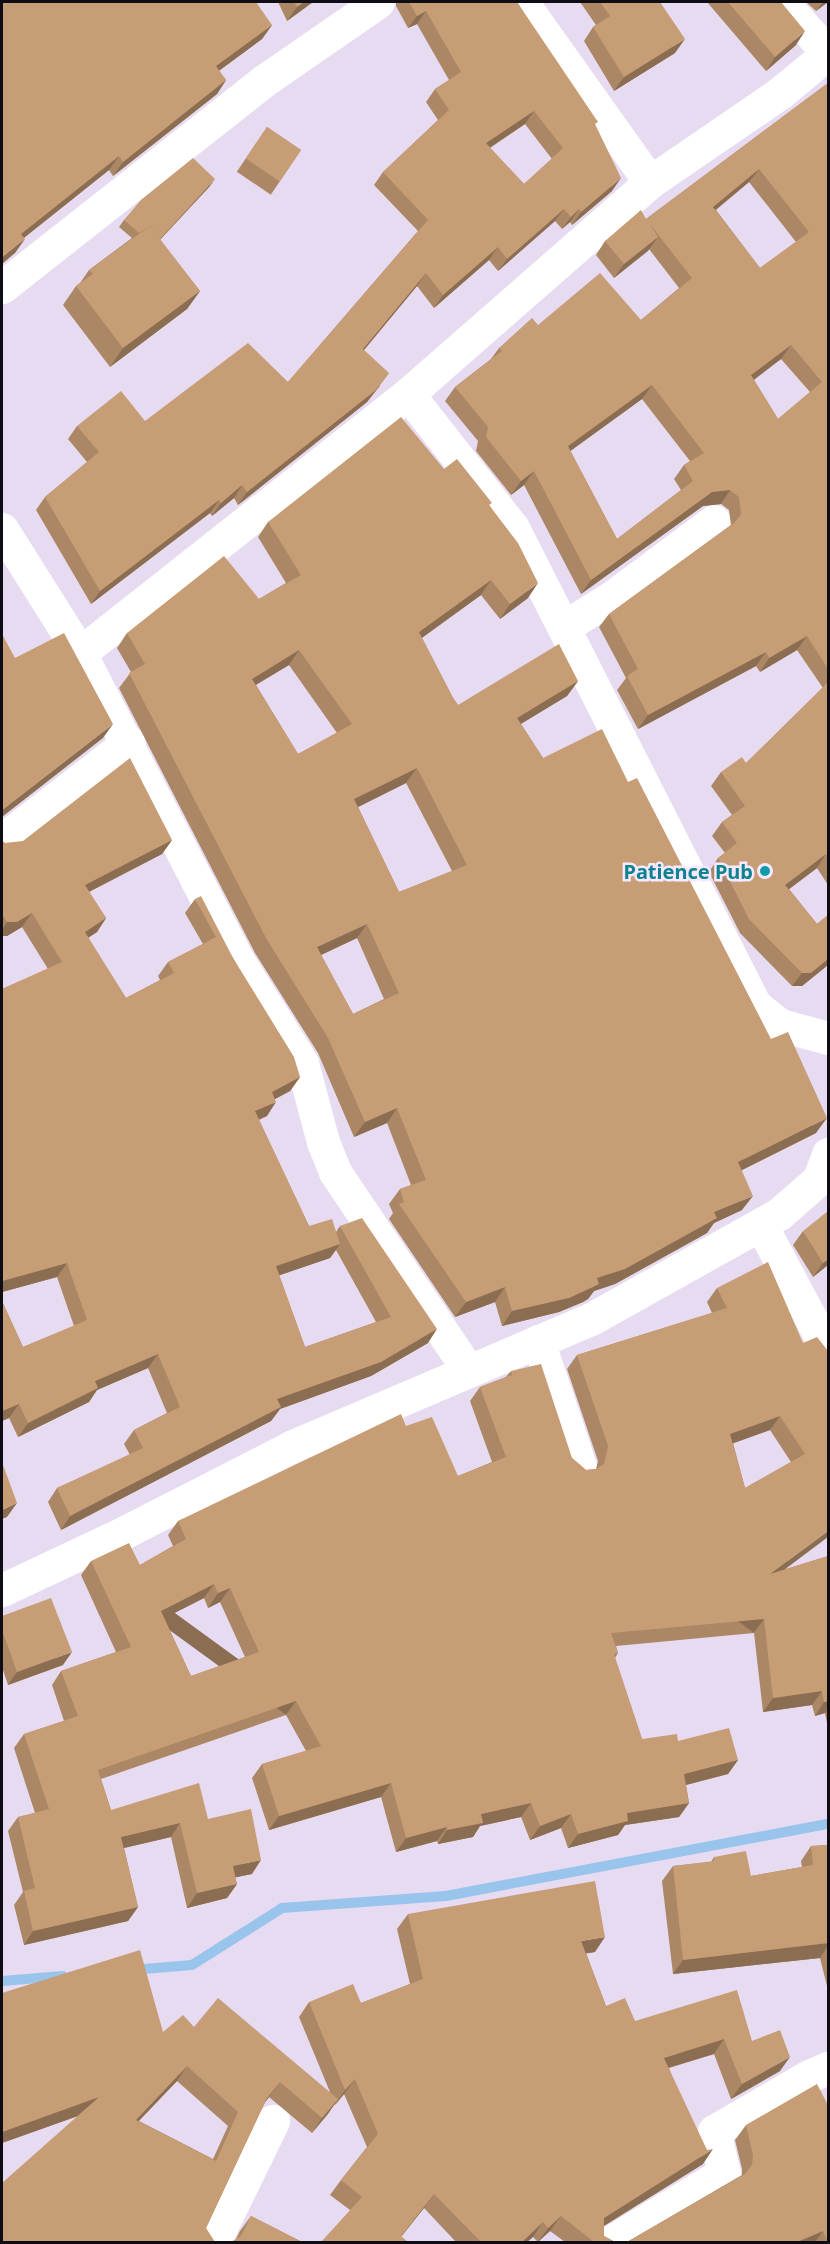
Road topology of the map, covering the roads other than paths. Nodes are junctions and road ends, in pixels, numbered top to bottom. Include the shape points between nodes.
1 (378, 2) edge
2 (522, 2) edge
3 (783, 2) edge
4 (828, 53) edge
5 (650, 182) junction
6 (2, 288) edge
7 (408, 394) junction
8 (714, 521) dead end
9 (2, 529) edge
10 (564, 627) junction
11 (80, 652) junction
12 (129, 742) junction
13 (2, 840) edge
14 (828, 1038) edge
15 (828, 1154) edge
16 (761, 1225) junction
17 (538, 1341) junction
18 (828, 1351) edge
19 (468, 1370) junction
20 (580, 1466) edge
21 (2, 1590) edge
22 (828, 2068) edge
23 (273, 2121) dead end
24 (214, 2242) edge
25 (610, 2242) edge

1 - 6 street via 265,80
2 - 5 street
3 - 4 street
4 - 5 street via 780,93
5 - 7 street
7 - 10 street via 513,528
7 - 11 street
8 - 10 street via 612,597
9 - 11 street
10 - 14 street via 755,1005 780,1025
11 - 12 street
12 - 13 street
12 - 19 street via 239,962 302,1063 335,1172
15 - 16 street via 819,1179
16 - 17 street via 591,1319
16 - 18 street
17 - 19 street
17 - 20 street
19 - 21 street via 293,1446
22 - 25 street via 714,2131 724,2173
23 - 24 street

